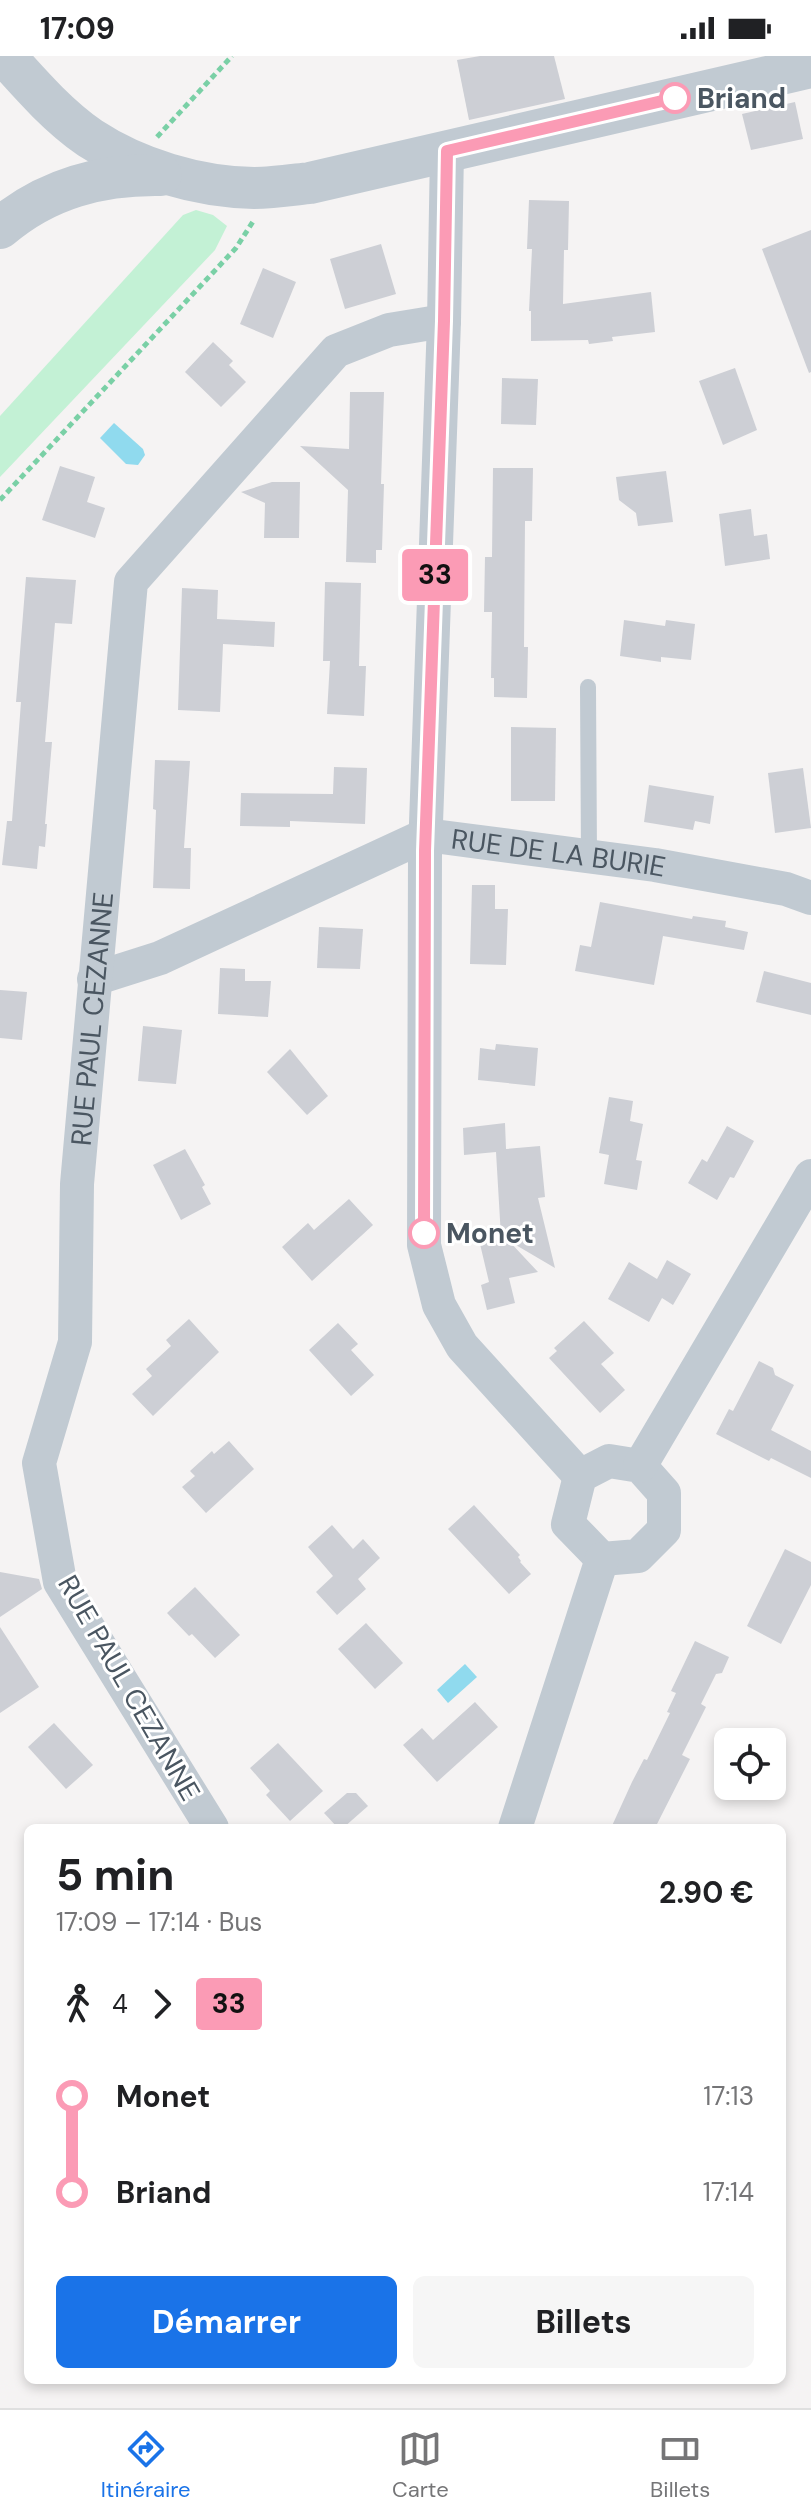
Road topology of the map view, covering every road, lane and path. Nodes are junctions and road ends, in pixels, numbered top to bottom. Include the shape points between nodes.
1 (5, 56) edge
2 (232, 56) edge
3 (811, 67) edge
4 (447, 151) junction
5 (153, 168) junction
6 (266, 187) junction
7 (0, 228) edge
8 (444, 321) junction
9 (0, 500) edge
10 (588, 687) dead end
11 (426, 835) junction
12 (589, 856) junction
13 (811, 898) edge
14 (94, 979) junction
15 (811, 1176) edge
16 (640, 1466) junction
17 (580, 1476) junction
18 (602, 1559) junction
19 (210, 1824) edge
20 (516, 1824) edge

1 - 5 street via 72,124
2 - 5 path
3 - 4 street
4 - 6 street via 310,183
4 - 8 street
5 - 6 street via 233,186
5 - 7 street via 57,191
6 - 9 path via 236,248
8 - 11 street
8 - 14 street, RUE PAUL CEZANNE via 389,330 336,351 131,582
10 - 12 lane
11 - 12 street, RUE DE LA BURIE
11 - 14 street, RUE DE LA BURIE via 160,958
11 - 17 street via 424,1245 439,1305 462,1346
12 - 13 street, RUE DE LA BURIE via 771,886
14 - 19 street, RUE PAUL CEZANNE via 77,1184 75,1342 39,1463 60,1582
15 - 16 street
16 - 17 street via 609,1461
16 - 18 street via 664,1493 664,1530 638,1556
17 - 18 street via 568,1524
18 - 20 street

